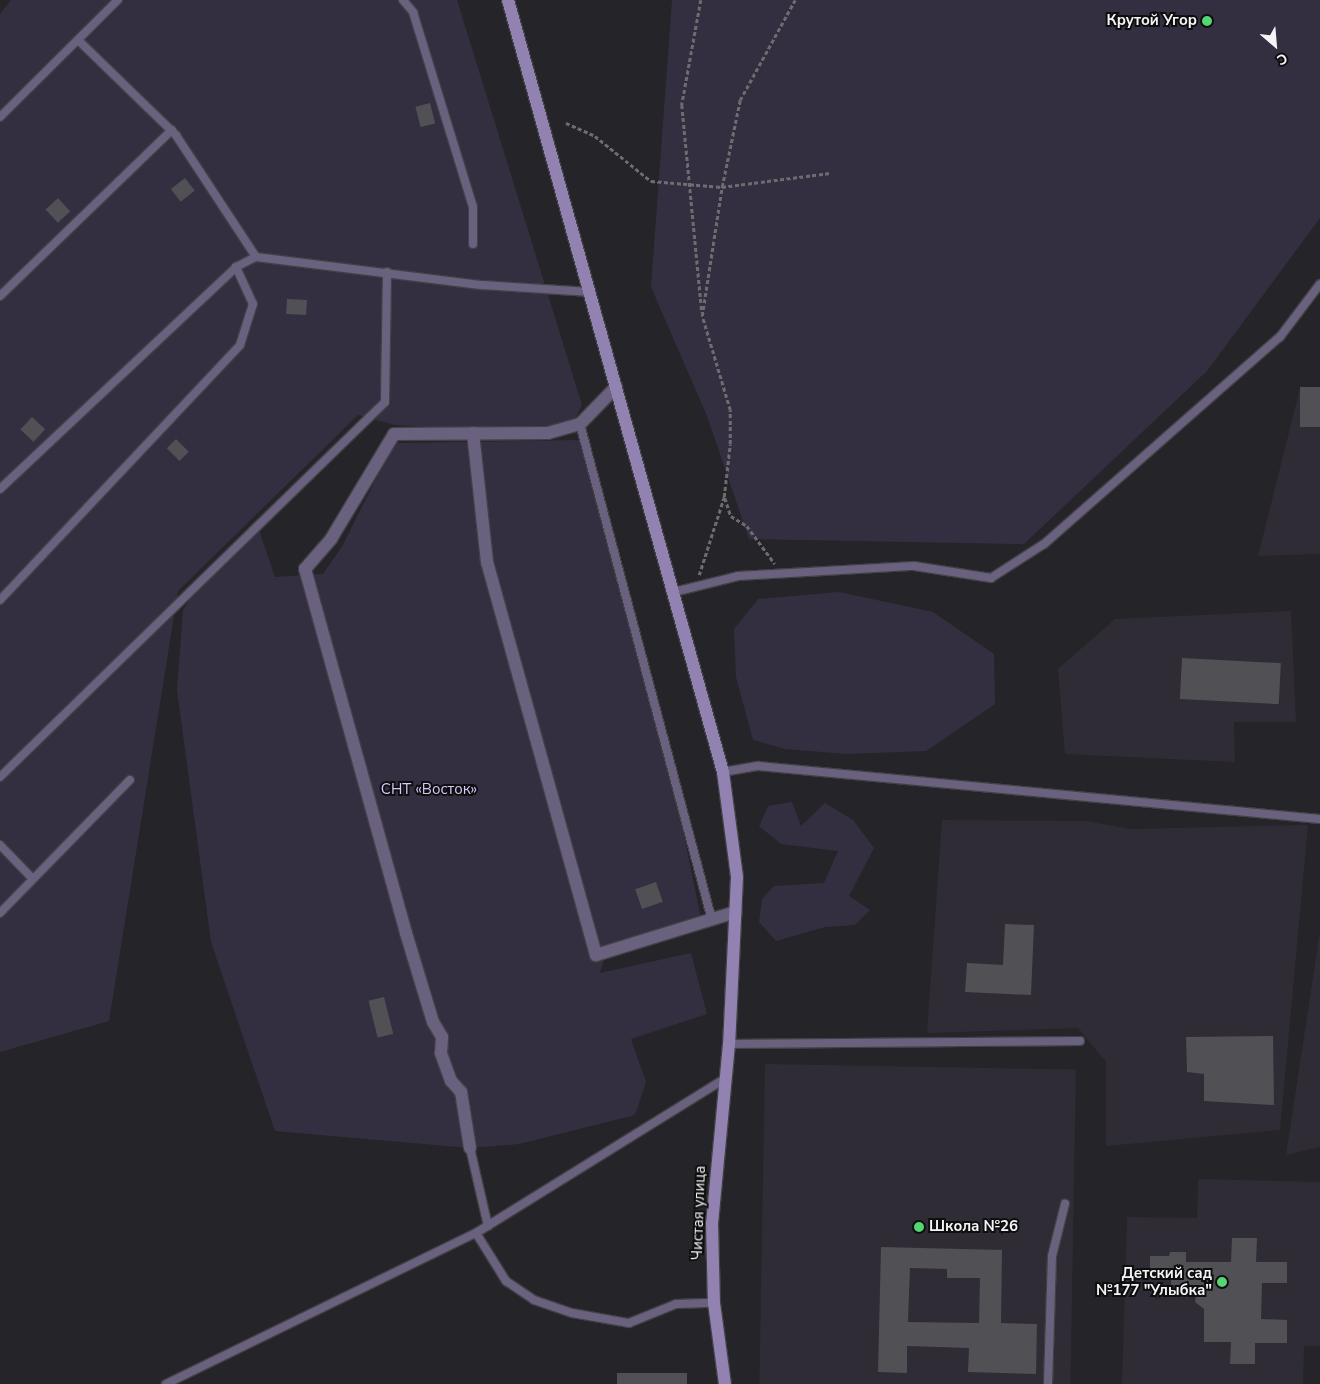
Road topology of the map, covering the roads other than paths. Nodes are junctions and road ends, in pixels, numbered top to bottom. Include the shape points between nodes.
1 (118, 0) edge
2 (403, 0) edge
3 (508, 0) edge
4 (80, 42) junction
5 (0, 117) edge
6 (172, 130) junction
7 (472, 244) dead end
8 (256, 257) junction
9 (236, 267) junction
10 (387, 272) junction
11 (1320, 284) edge
12 (590, 292) junction
13 (0, 296) edge
14 (616, 387) junction
15 (580, 424) junction
16 (474, 432) junction
17 (0, 489) edge
18 (674, 592) junction
19 (0, 600) edge
20 (722, 772) junction
21 (0, 777) edge
22 (130, 780) dead end
23 (1320, 819) edge
24 (0, 845) edge
25 (33, 879) junction
26 (736, 912) junction
27 (0, 913) edge
28 (712, 920) junction
29 (1080, 1041) dead end
30 (729, 1044) junction
31 (724, 1079) junction
32 (470, 1148) joint
33 (1065, 1204) dead end
34 (488, 1226) junction
35 (476, 1233) junction
36 (714, 1302) junction
37 (166, 1384) edge
38 (725, 1384) edge
39 (1048, 1384) edge

1 - 4 lane
2 - 7 lane via 413,12 472,207
3 - 12 main road, Чистая улица
4 - 5 lane
4 - 6 lane
6 - 8 lane
6 - 13 lane
8 - 9 lane
8 - 10 lane
9 - 17 lane
9 - 19 lane via 253,304 240,345
10 - 12 lane
10 - 21 lane via 384,402
11 - 18 lane via 1273,344 1044,544 991,578 914,566 777,573
12 - 14 main road, Чистая улица
14 - 15 street
14 - 18 main road, Чистая улица
15 - 16 street via 548,433
15 - 28 lane
16 - 28 street via 487,562 596,955
16 - 32 street via 394,434 331,539 305,569 406,933 433,1022 442,1037 441,1053 450,1081 461,1092
18 - 20 main road, Чистая улица
20 - 23 lane via 758,766
20 - 26 main road, Чистая улица via 736,877
22 - 25 lane
24 - 25 lane
25 - 27 lane
26 - 28 street
26 - 30 main road, Чистая улица
29 - 30 lane
30 - 31 main road, Чистая улица
31 - 34 lane
31 - 36 main road, Чистая улица via 712,1222
32 - 34 lane
33 - 39 lane via 1052,1256
34 - 35 lane
35 - 36 lane via 506,1281 534,1300 572,1313 629,1323 676,1304
35 - 37 lane
36 - 38 main road, Чистая улица

